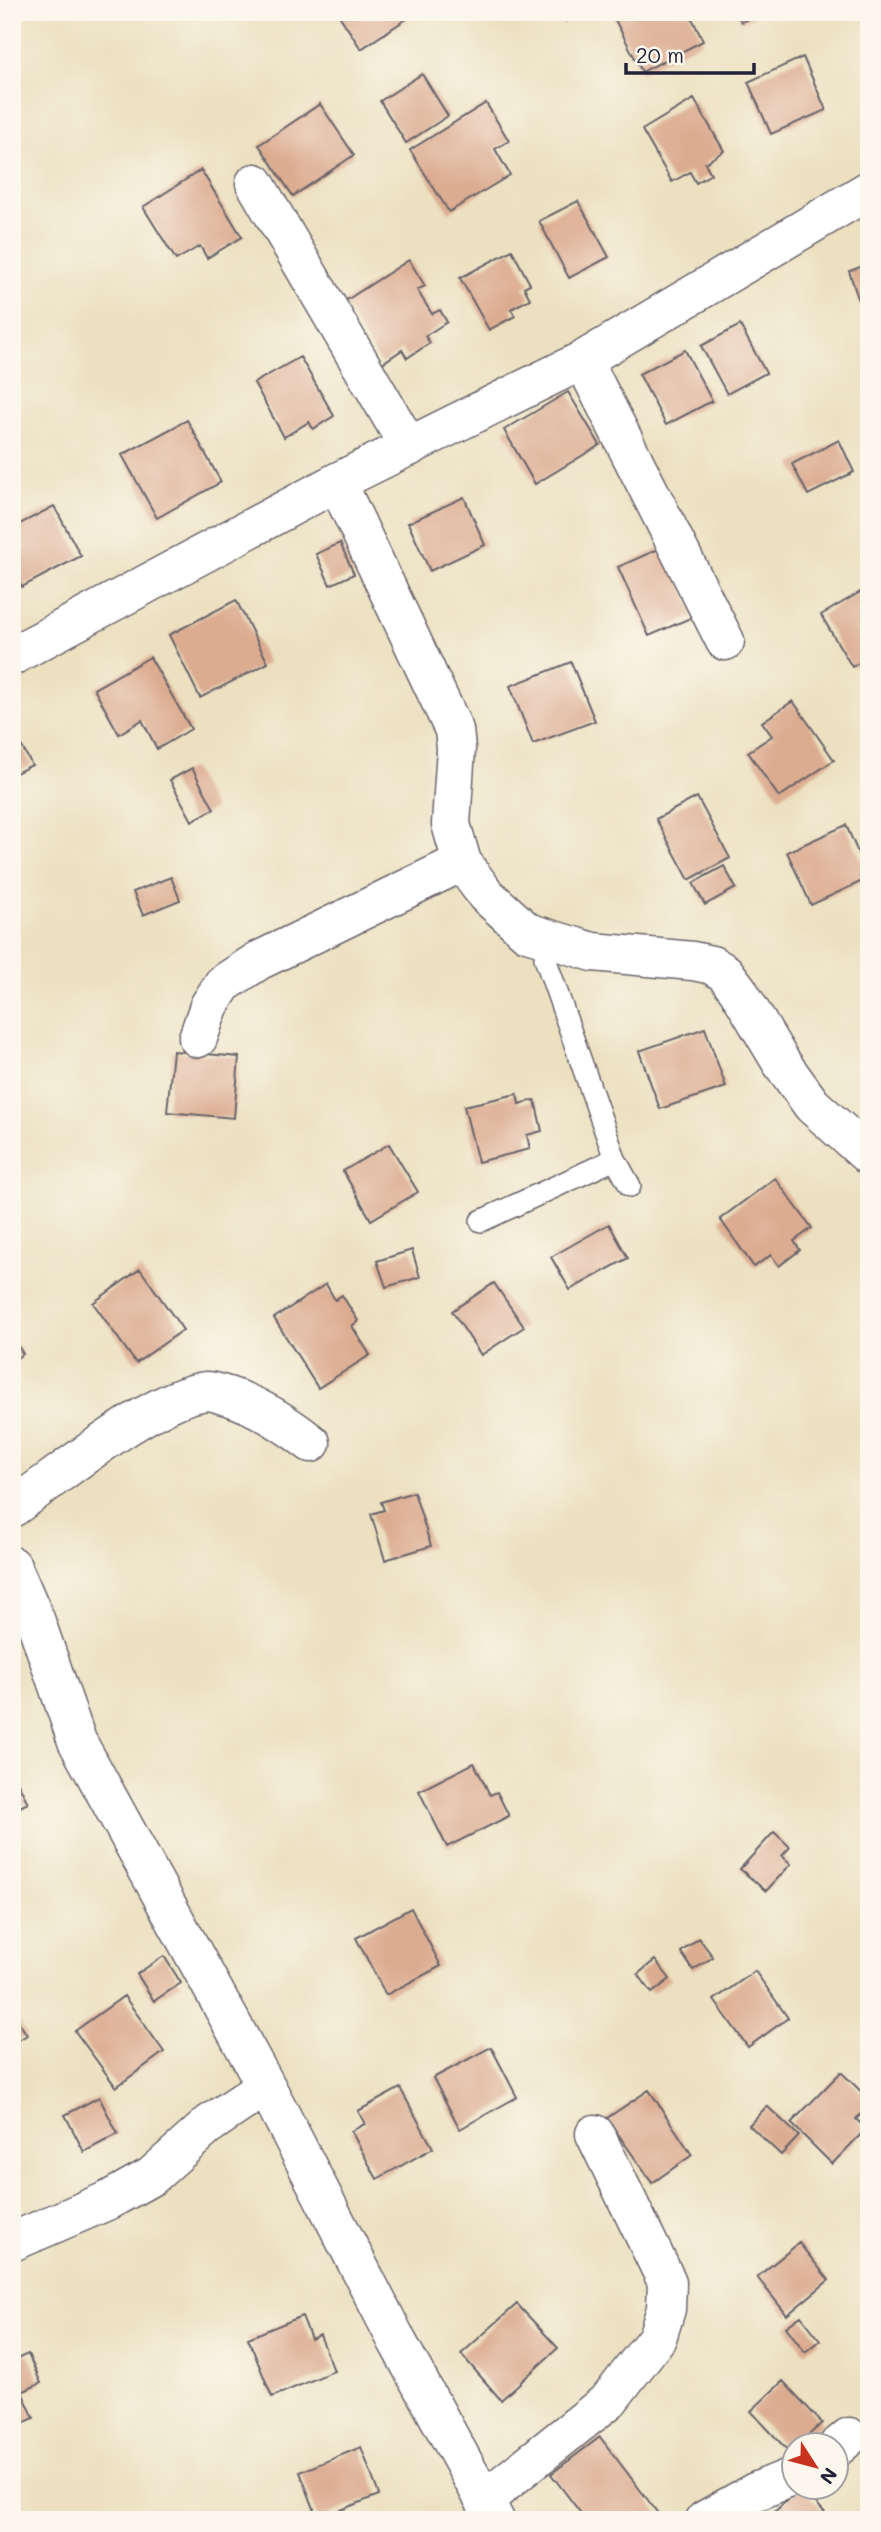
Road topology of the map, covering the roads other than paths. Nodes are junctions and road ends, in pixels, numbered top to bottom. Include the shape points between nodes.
1 (255, 183) dead end
2 (869, 190) edge
3 (583, 360) junction
4 (409, 447) junction
5 (337, 482) junction
6 (724, 641) dead end
7 (12, 656) edge
8 (462, 862) junction
9 (547, 938) junction
10 (198, 1038) dead end
11 (869, 1156) edge
12 (615, 1159) junction
13 (630, 1186) dead end
14 (481, 1221) dead end
15 (311, 1443) dead end
16 (12, 1508) edge
17 (12, 1566) edge
18 (266, 2086) junction
19 (595, 2134) dead end
20 (12, 2242) edge
21 (780, 2481) edge
22 (490, 2509) edge
23 (705, 2520) edge

1 - 4 street
2 - 3 street
3 - 4 street
3 - 6 street
4 - 5 street
5 - 7 street
5 - 8 street via 454,730 451,824
8 - 9 street via 486,895 527,932
8 - 10 street via 258,961 223,984
9 - 11 street via 593,952 693,961 725,973 812,1105
9 - 12 lane via 545,958
12 - 13 lane
12 - 14 lane
15 - 16 street via 248,1403 209,1391 172,1401
17 - 18 street via 77,1741
18 - 20 street via 211,2123 152,2176
18 - 22 street via 397,2341
19 - 22 street via 667,2282 666,2309 657,2338 609,2400
21 - 23 street

